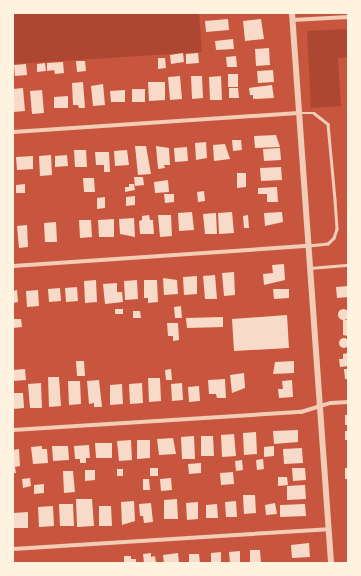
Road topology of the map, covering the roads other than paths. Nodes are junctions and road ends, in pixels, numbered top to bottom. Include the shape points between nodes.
1 (292, 13) edge
2 (348, 17) edge
3 (292, 20) junction
4 (298, 112) junction
5 (13, 132) edge
6 (308, 246) junction
7 (348, 265) edge
8 (13, 266) edge
9 (310, 268) junction
10 (348, 402) edge
11 (320, 408) junction
12 (13, 430) edge
13 (328, 529) junction
14 (13, 549) edge
15 (331, 563) edge

1 - 3 street
2 - 3 street
3 - 4 street
4 - 5 street
4 - 6 street
4 - 6 lane via 314,113 322,118 328,124 332,144 337,229 334,238 328,244
6 - 8 street
6 - 9 street
7 - 9 lane
9 - 11 street
10 - 11 street via 331,403
11 - 12 street via 301,412
11 - 13 street
13 - 14 street
13 - 15 street

